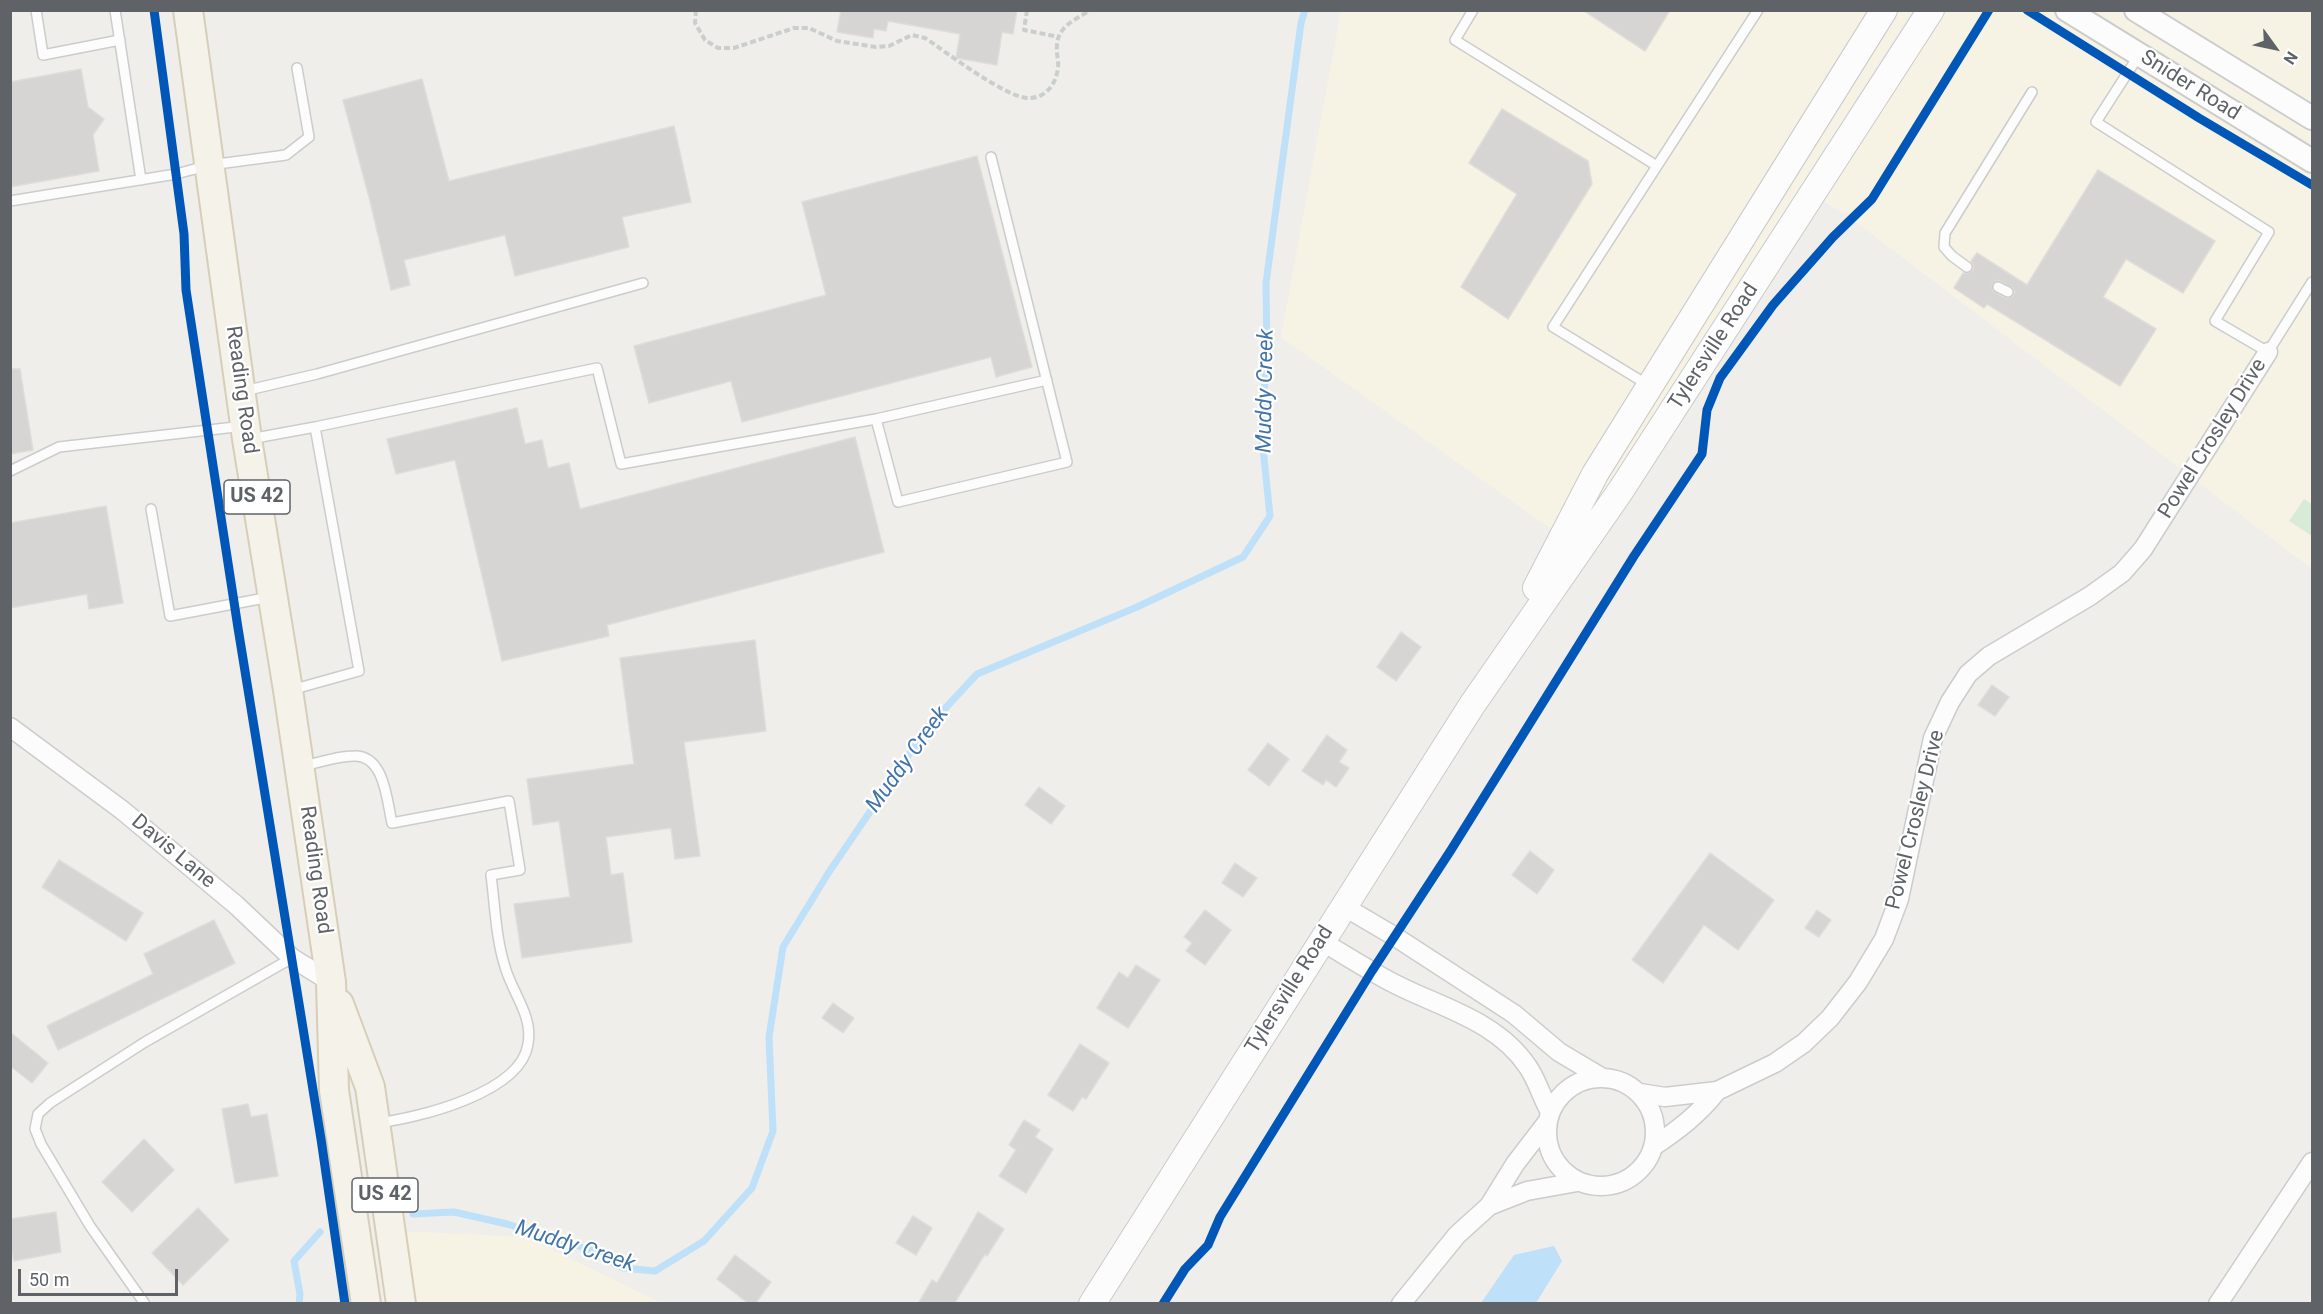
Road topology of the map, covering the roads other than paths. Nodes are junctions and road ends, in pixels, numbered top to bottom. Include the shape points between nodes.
1 (36, 10) edge
2 (115, 10) edge
3 (188, 10) edge
4 (1473, 10) edge
5 (1758, 10) edge
6 (1884, 10) edge
7 (1931, 10) edge
8 (2067, 10) edge
9 (2136, 10) edge
10 (120, 40) junction
11 (2139, 55) junction
12 (297, 68) dead end
13 (2032, 92) dead end
14 (2313, 118) edge
15 (991, 157) dead end
16 (2313, 161) edge
17 (210, 165) junction
18 (1658, 166) junction
19 (141, 180) junction
20 (10, 201) edge
21 (1967, 267) dead end
22 (2313, 282) edge
23 (643, 283) dead end
24 (1998, 287) dead end
25 (2008, 292) dead end
26 (2268, 352) junction
27 (1047, 380) junction
28 (1650, 386) junction
29 (242, 392) junction
30 (876, 418) junction
31 (315, 428) junction
32 (247, 433) junction
33 (10, 471) edge
34 (151, 509) dead end
35 (273, 597) junction
36 (1489, 678) junction
37 (288, 690) junction
38 (10, 727) edge
39 (299, 767) junction
40 (1343, 906) junction
41 (1321, 941) junction
42 (291, 957) junction
43 (331, 982) junction
44 (1600, 1077) junction
45 (1718, 1091) junction
46 (1640, 1093) junction
47 (1549, 1117) junction
48 (375, 1123) junction
49 (1654, 1146) junction
50 (2313, 1162) edge
51 (1577, 1182) junction
52 (1489, 1206) junction
53 (145, 1304) edge
54 (366, 1304) edge
55 (401, 1304) edge
56 (1092, 1304) edge
57 (1401, 1304) edge
58 (2218, 1304) edge

1 - 10 lane via 44,55
2 - 10 lane
3 - 17 main road, Reading Road / US 42
4 - 18 lane via 1455,40
5 - 18 lane
6 - 28 main road, Tylersville Road
7 - 36 main road, Tylersville Road via 1621,490
8 - 11 street, Snider Road
9 - 14 street, Snider Road
10 - 19 lane
11 - 16 street, Snider Road
11 - 26 lane via 2096,122 2269,232 2215,321
12 - 17 lane via 309,137 286,155
13 - 21 lane via 1945,233 1944,247
15 - 27 lane
17 - 19 lane
17 - 29 main road, Reading Road / US 42
18 - 28 lane via 1553,327
19 - 20 lane
22 - 26 lane
23 - 29 lane
24 - 25 lane
26 - 45 street, Powel Crosley Drive via 2143,549 2122,573 1989,656 1968,674 1933,738 1899,898 1879,948 1830,1018 1804,1043 1775,1064
27 - 30 lane
27 - 30 lane via 1067,462 898,502
28 - 36 main road, Tylersville Road via 1595,474
29 - 32 main road, Reading Road / US 42
30 - 31 lane via 621,464 597,368
31 - 32 lane
31 - 37 lane via 359,671
32 - 33 lane via 58,447
32 - 35 main road, Reading Road / US 42
34 - 35 lane via 170,616
35 - 37 main road, Reading Road / US 42
36 - 40 main road, Tylersville Road
37 - 39 main road, Reading Road / US 42
38 - 42 street, Davis Lane via 122,810 236,905
39 - 43 main road, Reading Road / US 42
39 - 48 lane via 365,757 380,774 392,823 509,801 520,870 491,875 506,970 527,1019 528,1044 523,1059 469,1099 429,1113
40 - 41 main road, Tylersville Road
40 - 44 street via 1514,1014 1559,1052
41 - 47 street via 1392,982 1487,1028 1528,1067
41 - 56 main road, Tylersville Road
42 - 43 street, Davis Lane
42 - 53 lane via 145,1042 38,1114 35,1129 41,1144 90,1227
43 - 48 main road, Reading Road / US 42 via 369,1087
43 - 54 main road, Reading Road / US 42 via 334,1090
44 - 46 street via 1628,1084
44 - 47 street via 1570,1087 1558,1098
45 - 46 street, Powel Crosley Drive via 1665,1097
45 - 49 street, Powel Crosley Drive via 1702,1110
46 - 49 street via 1654,1118
47 - 51 street via 1547,1139 1552,1156
47 - 52 street
48 - 55 main road, Reading Road / US 42
49 - 51 street via 1643,1167 1624,1182 1592,1186
50 - 58 street
51 - 52 street via 1527,1191
52 - 57 street via 1457,1235

